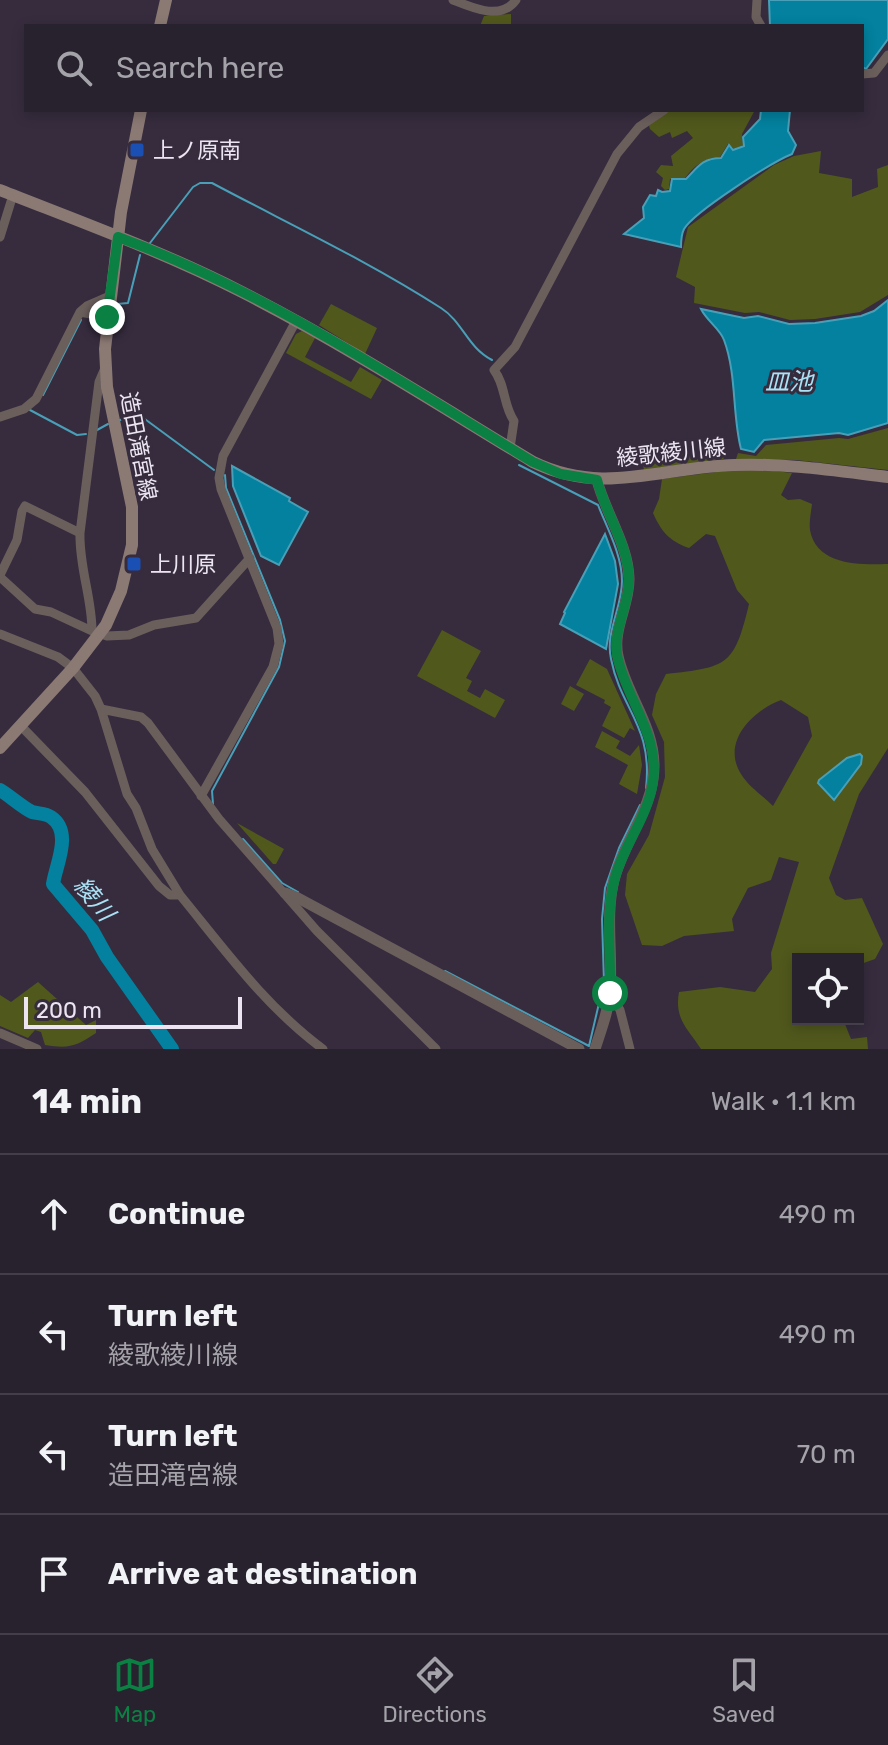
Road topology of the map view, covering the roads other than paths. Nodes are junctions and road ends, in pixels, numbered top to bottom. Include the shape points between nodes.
1 (166, 0) edge
2 (453, 0) edge
3 (516, 0) edge
4 (757, 0) edge
5 (160, 24) edge
6 (760, 24) edge
7 (888, 55) edge
8 (864, 74) edge
9 (141, 112) edge
10 (661, 112) edge
11 (0, 190) edge
12 (13, 195) junction
13 (0, 237) edge
14 (118, 237) junction
15 (110, 296) junction
16 (80, 312) junction
17 (107, 317) junction
18 (296, 321) junction
19 (105, 368) junction
20 (0, 417) edge
21 (510, 448) junction
22 (888, 477) edge
23 (597, 480) junction
24 (80, 533) junction
25 (250, 558) junction
26 (0, 576) edge
27 (96, 632) junction
28 (0, 634) edge
29 (73, 668) junction
30 (101, 709) junction
31 (20, 725) junction
32 (0, 748) edge
33 (201, 796) junction
34 (285, 893) junction
35 (180, 895) junction
36 (610, 993) junction
37 (0, 1033) edge
38 (37, 1049) edge
39 (323, 1049) edge
40 (436, 1049) edge
41 (579, 1049) edge
42 (595, 1049) edge
43 (630, 1049) edge

1 - 5 main road
2 - 3 street via 491,12 503,11
4 - 6 street
7 - 8 street via 874,73
9 - 14 main road, 造田滝宮線
10 - 21 street via 626,140 515,347 494,370 514,421
11 - 12 main road, 綾歌綾川線
12 - 13 street
12 - 14 main road, 綾歌綾川線
14 - 15 main road, 造田滝宮線
14 - 18 main road, 綾歌綾川線
15 - 16 street
15 - 17 main road, 造田滝宮線
16 - 17 street
16 - 20 street via 42,391 31,405
17 - 19 main road, 造田滝宮線
18 - 21 main road, 綾歌綾川線
18 - 25 street via 220,466 221,489
19 - 24 street
19 - 27 main road, 造田滝宮線 via 133,523 121,591
21 - 23 main road, 綾歌綾川線 via 561,474
22 - 23 main road, 綾歌綾川線 via 752,464
23 - 36 street via 629,578 617,652 645,721 654,763 649,801 614,880
24 - 26 street via 25,506
24 - 27 street
25 - 27 street via 196,618 117,637
25 - 33 street via 279,644 273,667
26 - 27 street via 35,609
27 - 29 main road, 造田滝宮線
28 - 29 street
29 - 30 street
29 - 31 main road, 造田滝宮線
30 - 33 street via 148,723
30 - 35 street via 127,794
31 - 32 main road, 造田滝宮線
31 - 35 street via 85,792 159,886
33 - 34 street
34 - 40 street
34 - 41 street
35 - 39 street via 271,1004
36 - 42 street
36 - 43 street
37 - 38 street

